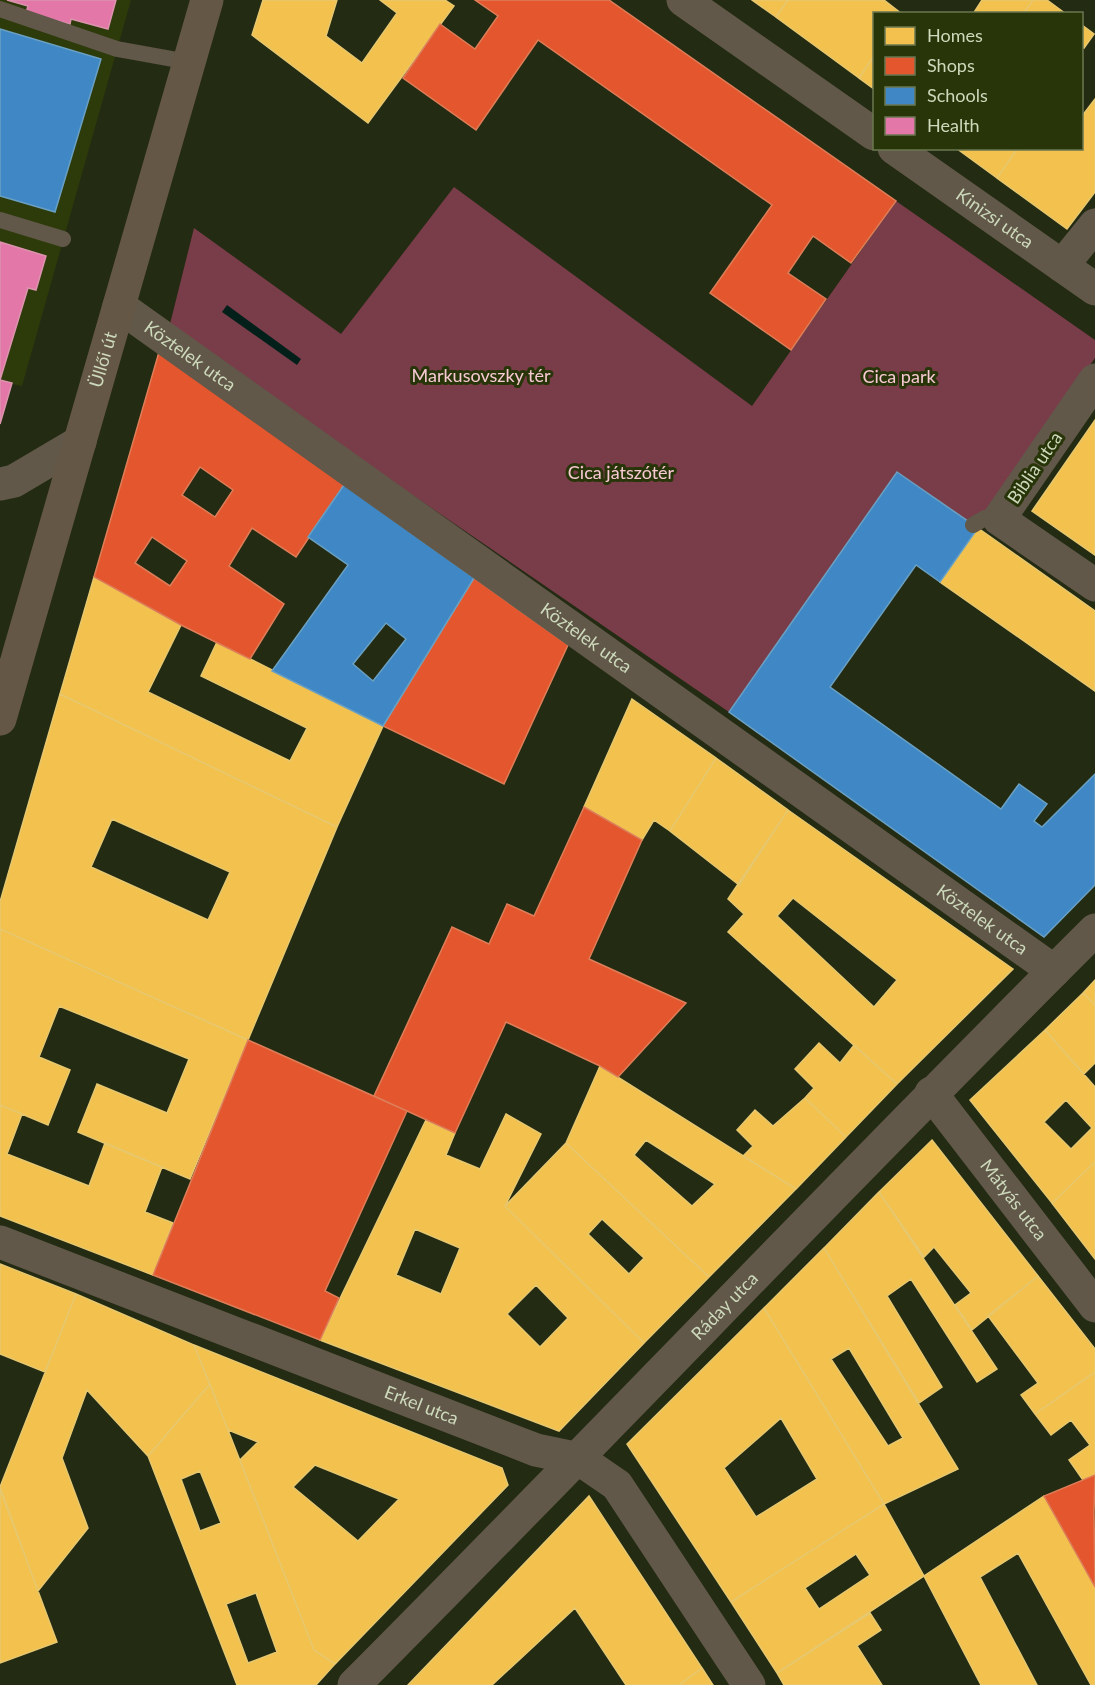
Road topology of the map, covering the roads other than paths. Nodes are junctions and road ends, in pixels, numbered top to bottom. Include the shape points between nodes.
1 (207, 0) edge
2 (683, 0) edge
3 (0, 9) edge
4 (189, 62) junction
5 (873, 134) edge
6 (897, 150) edge
7 (0, 220) edge
8 (1095, 225) edge
9 (63, 239) dead end
10 (1062, 266) junction
11 (1095, 289) edge
12 (119, 306) junction
13 (1095, 380) edge
14 (80, 442) junction
15 (0, 484) edge
16 (1095, 585) edge
17 (0, 719) edge
18 (1095, 930) edge
19 (1054, 971) junction
20 (931, 1093) junction
21 (0, 1242) edge
22 (1095, 1306) edge
23 (579, 1459) junction
24 (354, 1685) edge
25 (749, 1685) edge

1 - 4 main road, Üllői út
2 - 5 street
3 - 4 lane via 117,49
4 - 12 main road, Üllői út
6 - 10 street, Kinizsi utca
7 - 9 lane
8 - 10 street
10 - 11 street, Kinizsi utca
12 - 14 main road, Üllői út
12 - 19 street, Köztelek utca
13 - 16 street, Biblia utca via 986,522
14 - 15 street via 14,481
14 - 17 main road, Üllői út
18 - 19 street, Ráday utca
19 - 20 street, Ráday utca
20 - 22 street, Mátyás utca
20 - 23 street, Ráday utca
21 - 23 street, Erkel utca via 536,1450
23 - 24 street, Ráday utca
23 - 25 street, Erkel utca via 617,1485

